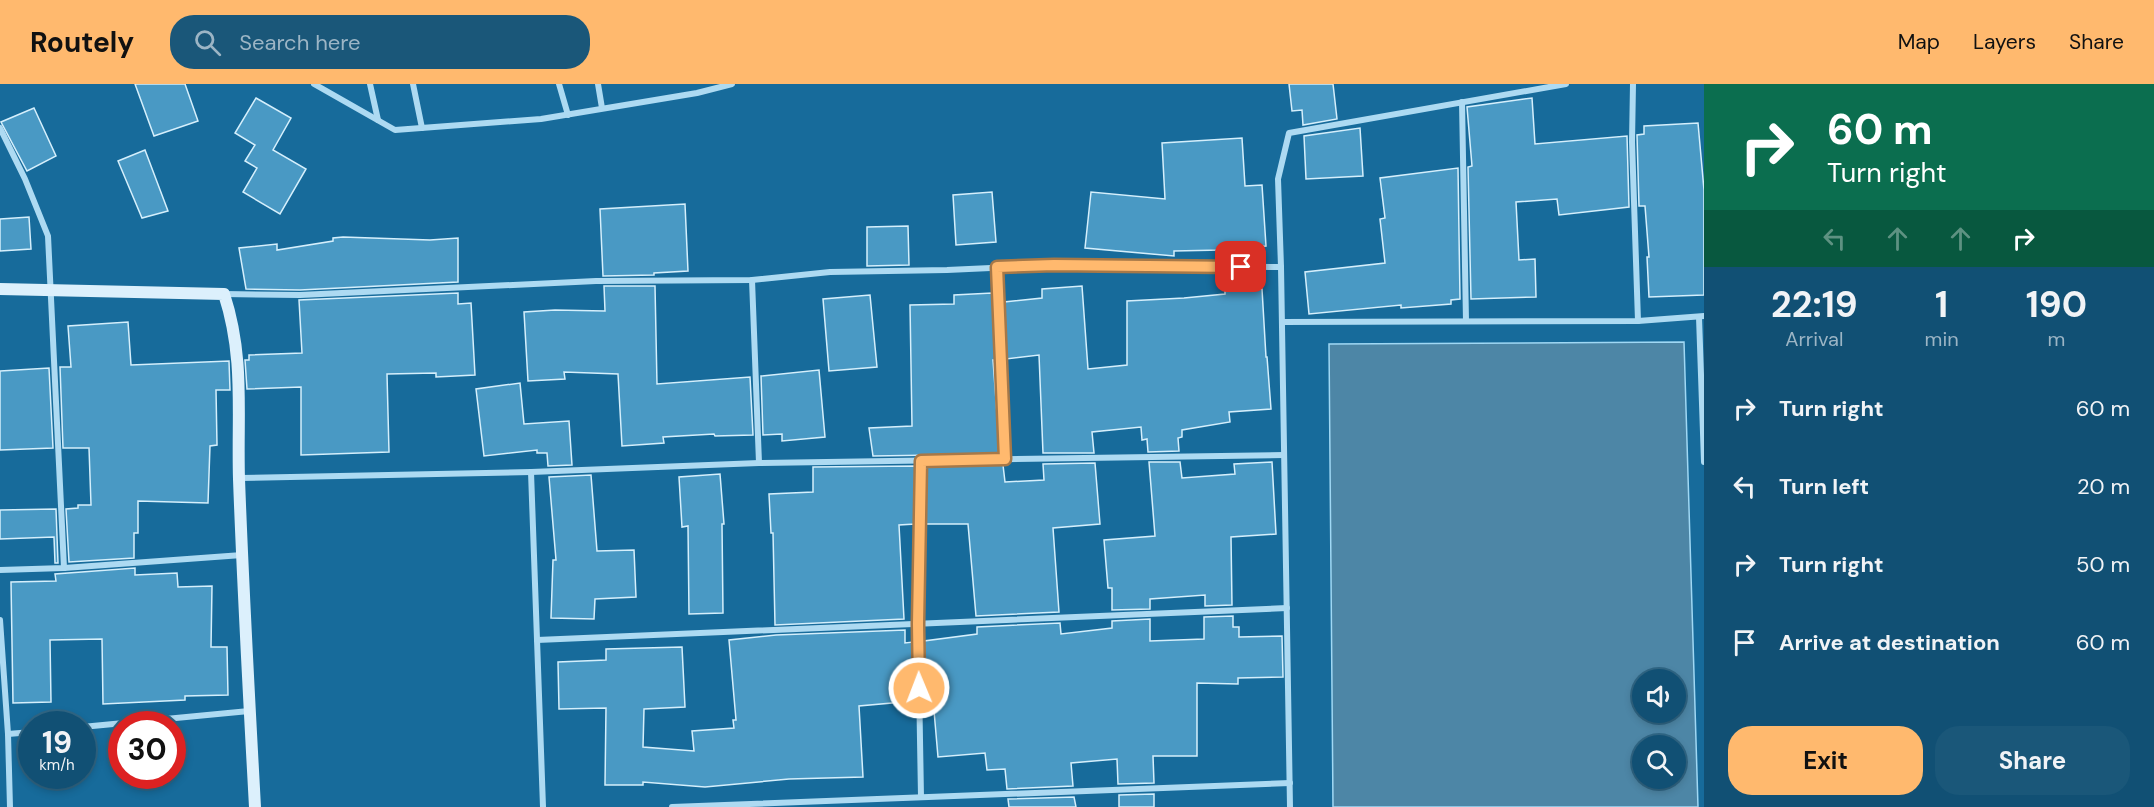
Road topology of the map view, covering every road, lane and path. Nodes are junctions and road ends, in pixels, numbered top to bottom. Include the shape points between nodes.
1 (315, 84) edge
2 (370, 84) edge
3 (413, 84) edge
4 (559, 84) edge
5 (598, 84) edge
6 (732, 84) edge
7 (1566, 84) edge
8 (1633, 84) edge
9 (1462, 102) junction
10 (602, 108) junction
11 (568, 115) junction
12 (378, 120) junction
13 (0, 128) edge
14 (422, 128) junction
15 (997, 267) junction
16 (1281, 267) junction
17 (752, 280) junction
18 (0, 289) edge
19 (51, 290) junction
20 (224, 294) junction
21 (1701, 317) edge
22 (1466, 321) junction
23 (1638, 321) junction
24 (1282, 322) junction
25 (1284, 455) junction
26 (1005, 459) junction
27 (921, 461) junction
28 (1704, 462) edge
29 (759, 463) junction
30 (531, 472) junction
31 (239, 478) junction
32 (243, 555) junction
33 (64, 568) junction
34 (0, 570) edge
35 (1287, 608) junction
36 (0, 620) edge
37 (918, 624) junction
38 (537, 640) junction
39 (250, 711) junction
40 (96, 726) edge
41 (18, 733) edge
42 (8, 734) junction
43 (1290, 783) junction
44 (921, 797) junction
45 (778, 804) edge
46 (10, 807) edge
47 (255, 807) edge
48 (543, 807) edge
49 (672, 807) edge
50 (1290, 807) edge

1 - 12 street
2 - 12 street
3 - 14 street
4 - 11 street
5 - 10 street
6 - 10 street
7 - 9 street
8 - 23 street
9 - 16 street via 1289,133 1278,179
9 - 22 street
10 - 11 street
11 - 14 street
12 - 14 street via 394,130
13 - 19 street via 48,236
15 - 16 street
15 - 17 street via 830,272
15 - 26 street
16 - 24 street
17 - 20 street via 596,281 300,295
17 - 29 street
18 - 19 main road
19 - 20 main road
19 - 33 street
20 - 31 main road via 239,365
21 - 23 street
21 - 28 street
22 - 23 street
22 - 24 street
24 - 25 street
25 - 26 street
25 - 35 street
26 - 27 street
27 - 29 street
27 - 37 street
29 - 30 street
30 - 31 street
30 - 38 street
31 - 32 main road
32 - 33 street
32 - 39 main road
33 - 34 street
35 - 37 street
35 - 43 street
36 - 42 street
37 - 38 street
37 - 44 street
38 - 48 street
39 - 40 street
39 - 47 main road
41 - 42 street
42 - 46 street
43 - 44 street
43 - 50 street
44 - 45 street
45 - 49 street

